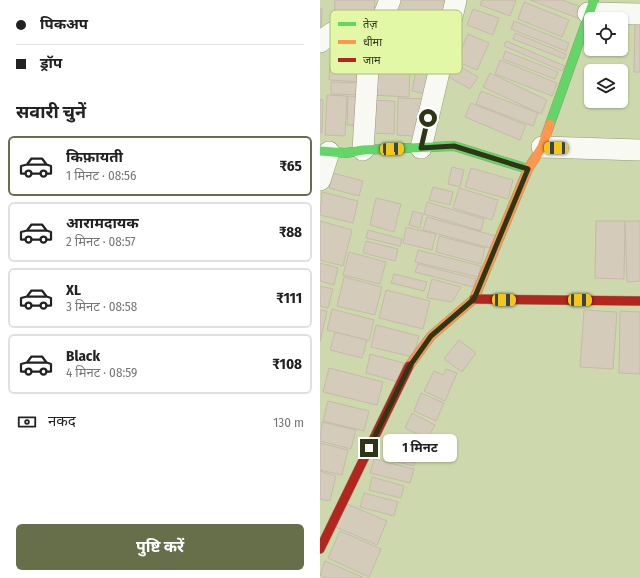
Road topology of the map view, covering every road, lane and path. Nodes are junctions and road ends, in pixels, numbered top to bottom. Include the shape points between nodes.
1 (390, 0) edge
2 (456, 0) edge
3 (591, 7) edge
4 (386, 10) edge
5 (454, 10) edge
6 (640, 14) edge
7 (330, 34) edge
8 (320, 42) edge
9 (368, 74) edge
10 (438, 74) edge
11 (542, 147) junction
12 (421, 148) junction
13 (363, 150) junction
14 (640, 150) edge
15 (325, 152) edge
16 (528, 169) junction
17 (320, 180) edge
18 (474, 299) junction
19 (640, 301) edge
20 (320, 548) edge

1 - 4 street
2 - 5 street
3 - 6 street
3 - 11 street
7 - 8 street
9 - 13 street
10 - 12 street
11 - 14 street
11 - 16 street
12 - 13 street
12 - 16 street via 454,146
13 - 15 street via 346,153
15 - 17 street
16 - 18 street
18 - 19 street
18 - 20 street via 431,336 409,367

